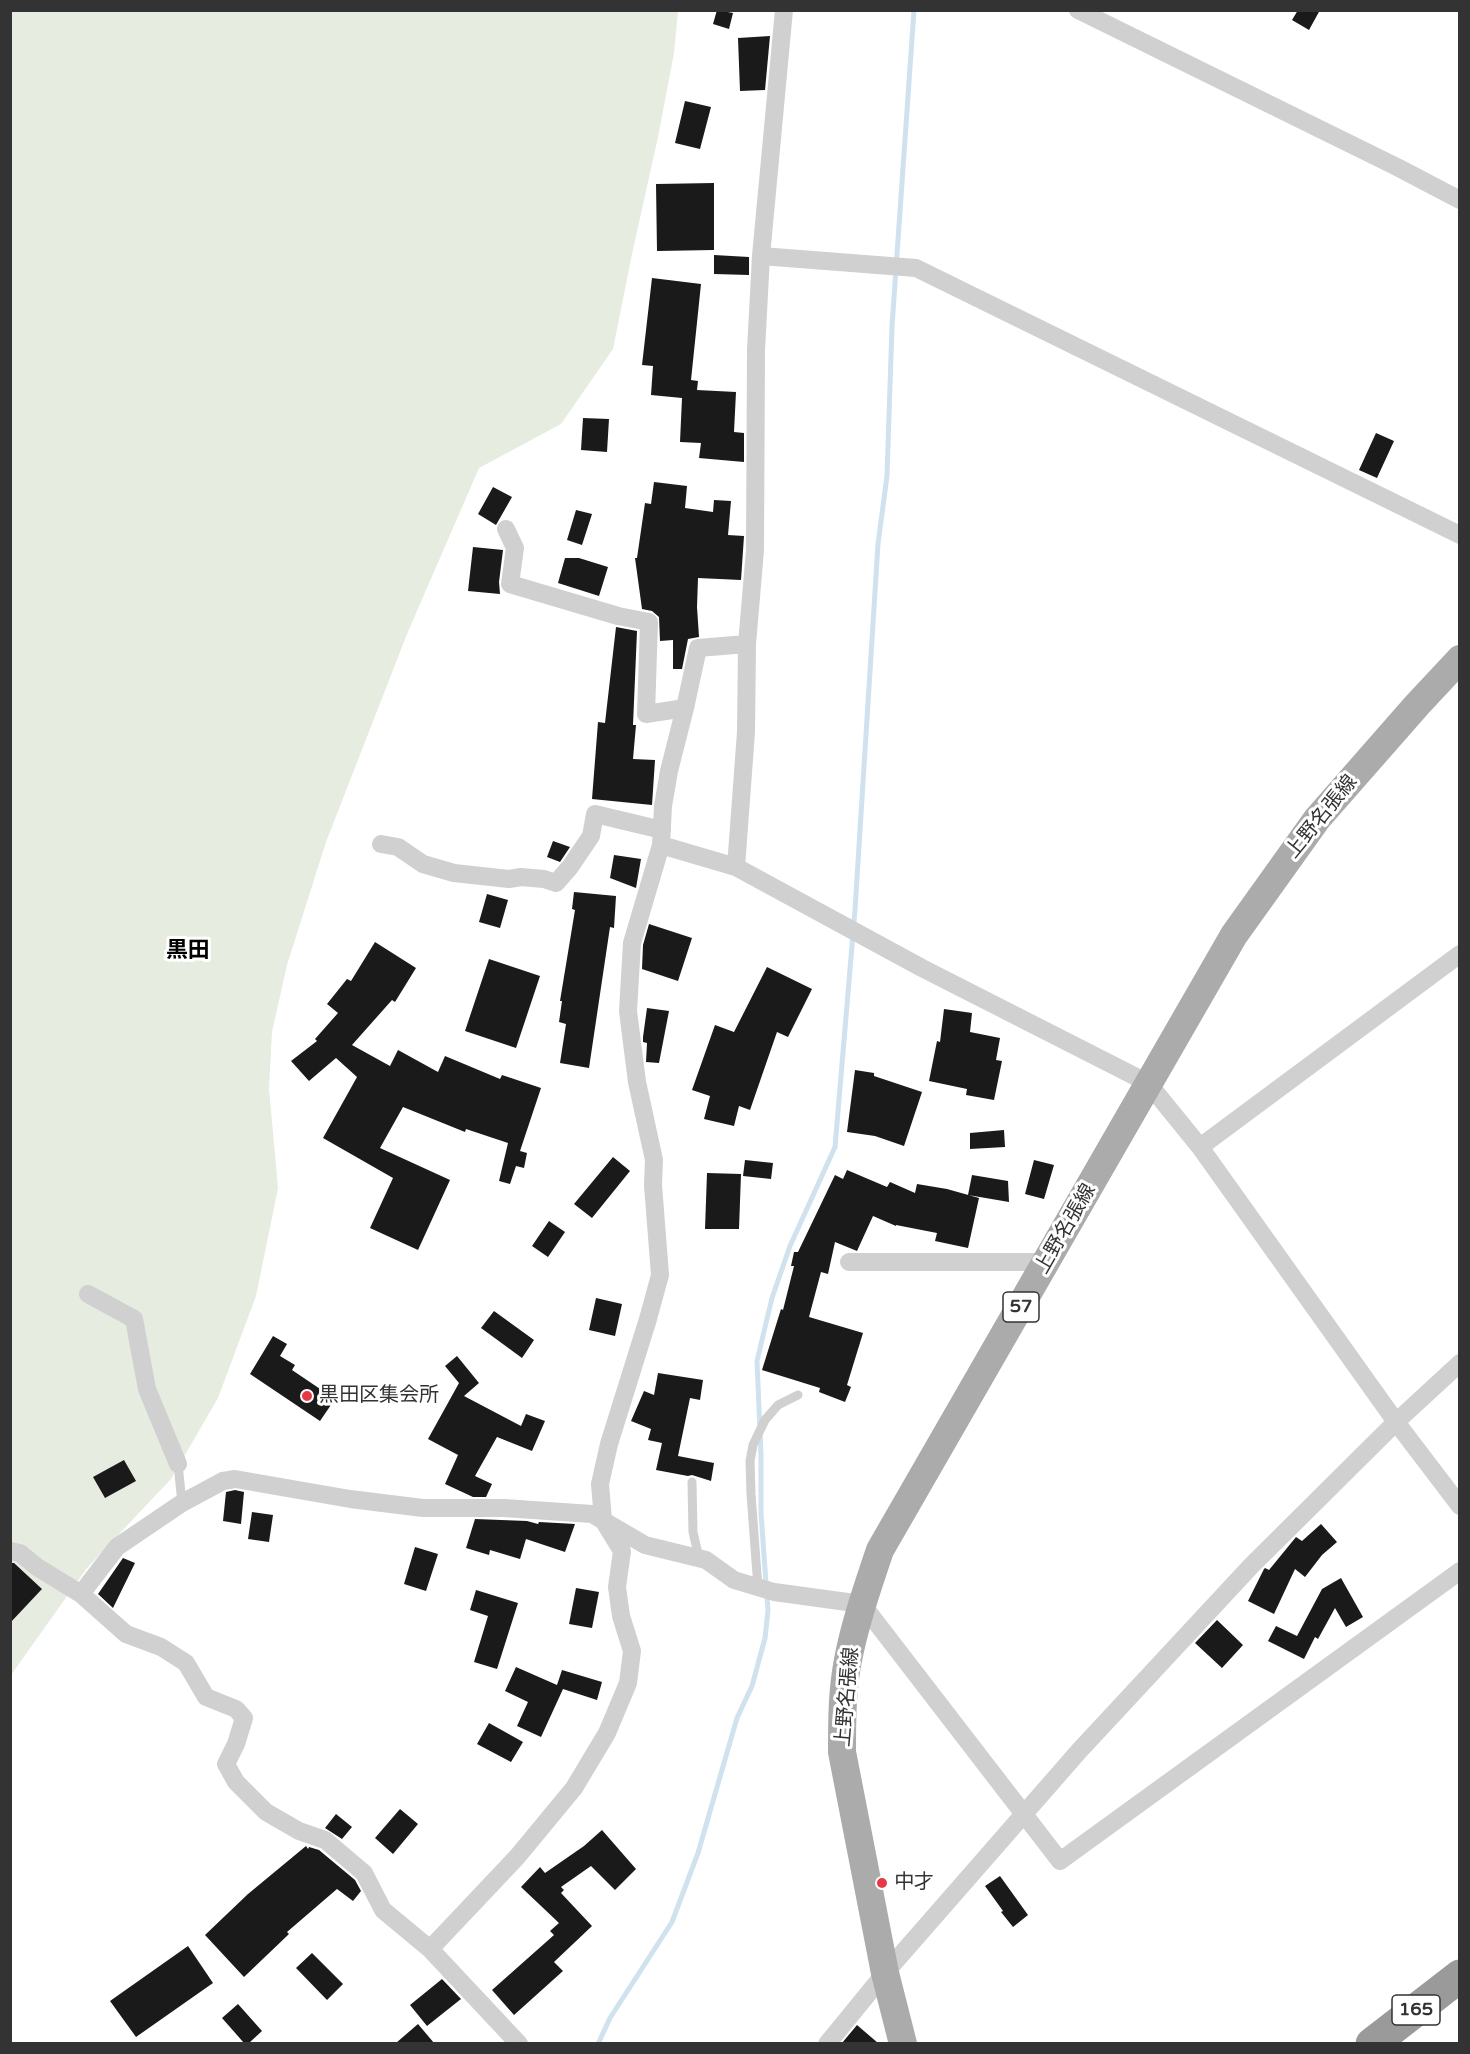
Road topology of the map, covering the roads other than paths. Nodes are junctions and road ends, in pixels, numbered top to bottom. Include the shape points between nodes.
1 (784, 10) edge
2 (1078, 10) edge
3 (1460, 200) edge
4 (761, 256) junction
5 (506, 529) dead end
6 (1460, 535) edge
7 (747, 644) junction
8 (1460, 659) edge
9 (685, 708) junction
10 (661, 837) junction
11 (381, 844) dead end
12 (736, 867) junction
13 (1460, 954) edge
14 (1148, 1083) junction
15 (1200, 1147) junction
16 (849, 1262) dead end
17 (1047, 1262) junction
18 (88, 1294) dead end
19 (1460, 1363) edge
20 (798, 1395) dead end
21 (1396, 1422) junction
22 (178, 1464) joint
23 (692, 1482) dead end
24 (182, 1503) junction
25 (1460, 1506) edge
26 (603, 1520) junction
27 (10, 1551) edge
28 (699, 1558) junction
29 (1460, 1571) edge
30 (766, 1590) junction
31 (81, 1594) junction
32 (862, 1604) junction
33 (1022, 1815) junction
34 (430, 1949) junction
35 (885, 1973) junction
36 (1460, 1976) edge
37 (519, 2043) edge
38 (827, 2043) edge
39 (903, 2043) edge
40 (1372, 2043) edge

1 - 4 street
2 - 3 street
4 - 6 street via 916,268
4 - 7 street via 756,350 755,550
5 - 9 street via 514,548 510,584 649,622 646,714
7 - 9 street via 698,648
7 - 12 street via 746,732
8 - 14 main road, 上野名張線 / 57 via 1317,819 1234,935
9 - 10 street via 669,771
10 - 11 street via 595,814 591,836 556,883 454,873 423,864 398,847
10 - 12 street
10 - 26 street via 632,943 628,1011 637,1082 654,1160 652,1185 660,1275 609,1444 600,1484
12 - 14 street
13 - 15 street
14 - 15 street
14 - 17 main road, 上野名張線 / 57
15 - 21 street
16 - 17 street
17 - 32 main road, 上野名張線 / 57 via 880,1550
18 - 22 street via 134,1319 147,1389
19 - 21 street
20 - 30 lane via 778,1405 765,1420 750,1461 751,1494
21 - 25 street
21 - 33 street via 1251,1566
22 - 24 lane
23 - 28 lane via 693,1532
24 - 26 street via 235,1479 350,1500 423,1508 592,1514
24 - 31 street via 117,1547
26 - 28 street via 645,1545
26 - 34 street via 622,1551 617,1587 632,1651 628,1683 607,1733 574,1788 517,1857
27 - 31 street via 20,1552
28 - 30 street via 734,1580
29 - 33 street via 1060,1861
30 - 32 street
31 - 34 street via 126,1634 161,1647 186,1663 206,1696 236,1709 244,1718 226,1764 236,1782 266,1812 299,1831 325,1840 364,1872 383,1910
32 - 33 street
32 - 35 main road, 上野名張線 / 57 via 848,1662 842,1752
33 - 35 street
34 - 37 street
35 - 38 street
35 - 39 main road, 上野名張線 / 57
36 - 40 highway, 165

